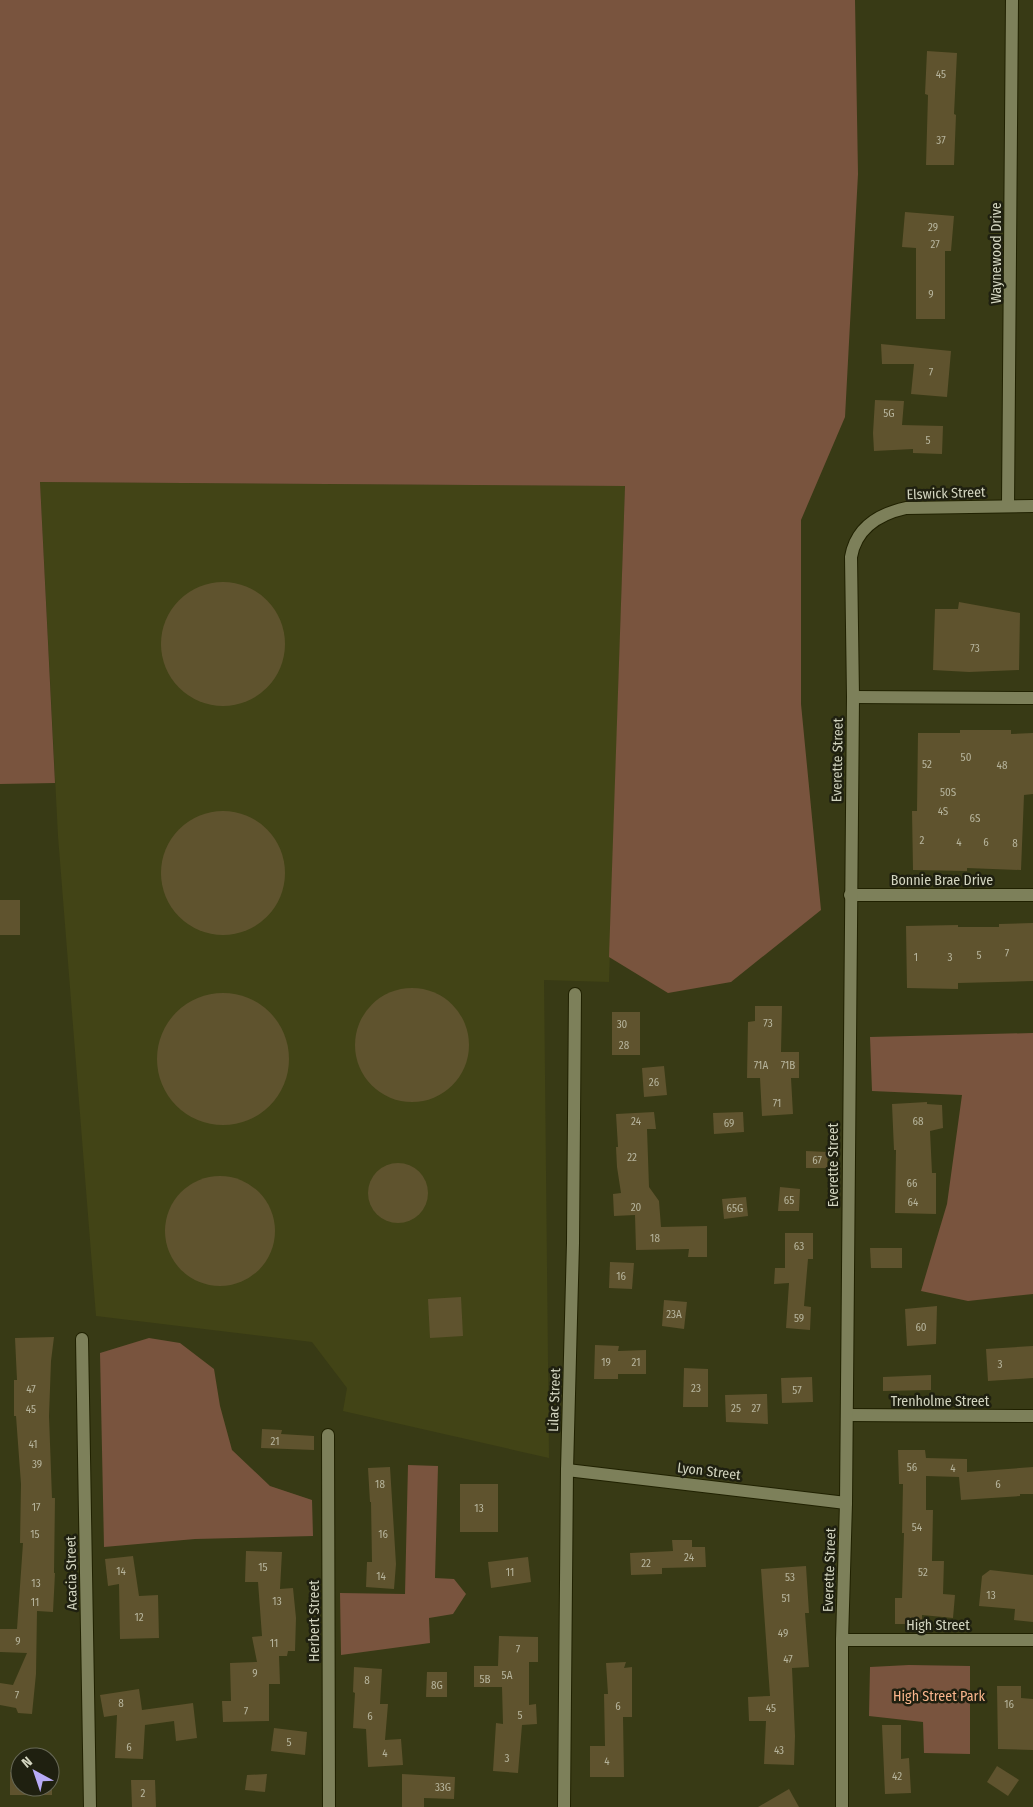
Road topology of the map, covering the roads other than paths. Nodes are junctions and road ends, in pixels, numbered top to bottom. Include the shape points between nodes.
1 (1012, 0) edge
2 (1008, 506) junction
3 (1033, 506) edge
4 (866, 528) joint
5 (853, 697) junction
6 (1033, 698) edge
7 (850, 895) junction
8 (1033, 895) edge
9 (575, 994) dead end
10 (82, 1339) dead end
11 (847, 1415) junction
12 (1033, 1416) edge
13 (328, 1435) dead end
14 (567, 1470) junction
15 (846, 1503) junction
16 (842, 1640) junction
17 (1033, 1640) edge
18 (90, 1807) edge
19 (329, 1807) edge
20 (564, 1807) edge
21 (842, 1807) edge

1 - 2 street, Waynewood Drive
2 - 3 street, Elswick Street
2 - 4 street, Elswick Street via 906,508 880,517
4 - 5 street, Everette Street via 857,539 851,557
5 - 6 street
5 - 7 street, Everette Street
7 - 8 street, Bonnie Brae Drive
7 - 11 street, Everette Street
9 - 14 street, Lilac Street
10 - 18 street, Acacia Street
11 - 12 street, Trenholme Street
11 - 15 street, Everette Street
13 - 19 street, Herbert Street
14 - 15 street, Lyon Street
14 - 20 street, Lilac Street
15 - 16 street, Everette Street
16 - 17 street, High Street
16 - 21 street, Everette Street

